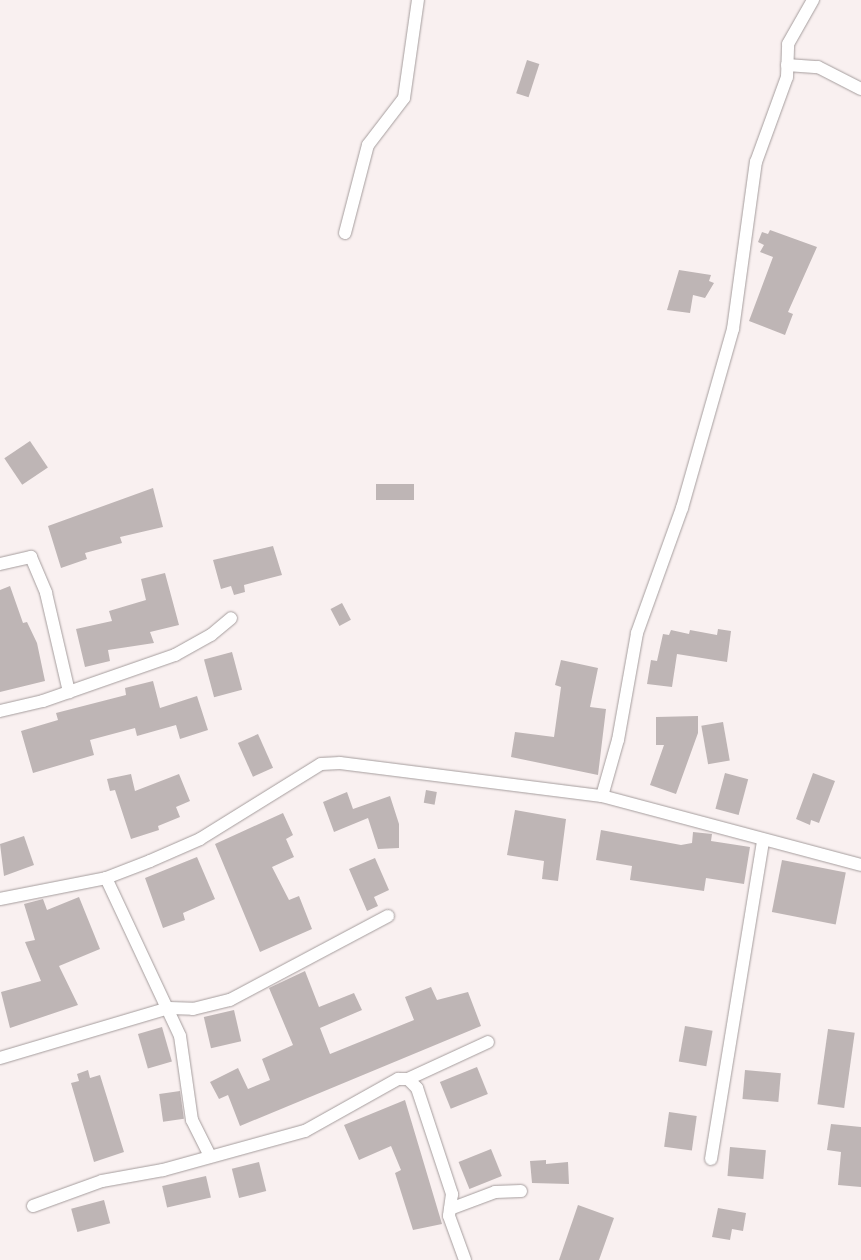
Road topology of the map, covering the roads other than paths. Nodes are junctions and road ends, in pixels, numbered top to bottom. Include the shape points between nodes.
1 (418, 0) edge
2 (813, 0) edge
3 (787, 65) junction
4 (861, 89) edge
5 (345, 233) dead end
6 (0, 564) edge
7 (231, 618) dead end
8 (70, 692) junction
9 (0, 711) edge
10 (602, 796) junction
11 (763, 841) junction
12 (861, 865) edge
13 (106, 878) junction
14 (0, 899) edge
15 (388, 916) dead end
16 (169, 1008) junction
17 (488, 1042) dead end
18 (0, 1058) edge
19 (408, 1079) junction
20 (210, 1156) junction
21 (711, 1159) dead end
22 (520, 1191) dead end
23 (33, 1206) dead end
24 (450, 1209) junction
25 (465, 1260) edge

1 - 5 street via 404,98 368,145
2 - 3 street via 788,44
3 - 4 street via 818,67
3 - 10 street via 756,162 733,329 682,508 637,633 618,740
6 - 8 street via 31,557 46,593
7 - 8 street via 211,635 175,655
8 - 9 street
10 - 11 street
10 - 13 street via 321,764 200,839
11 - 12 street
11 - 21 street
13 - 14 street
13 - 16 street
15 - 16 street via 230,1000 193,1009
16 - 18 street
16 - 20 street via 186,1061 192,1120
17 - 19 street
19 - 20 street via 381,1087 305,1131
19 - 24 street via 417,1088 449,1184
20 - 23 street via 102,1181
22 - 24 street via 477,1197
24 - 25 street

